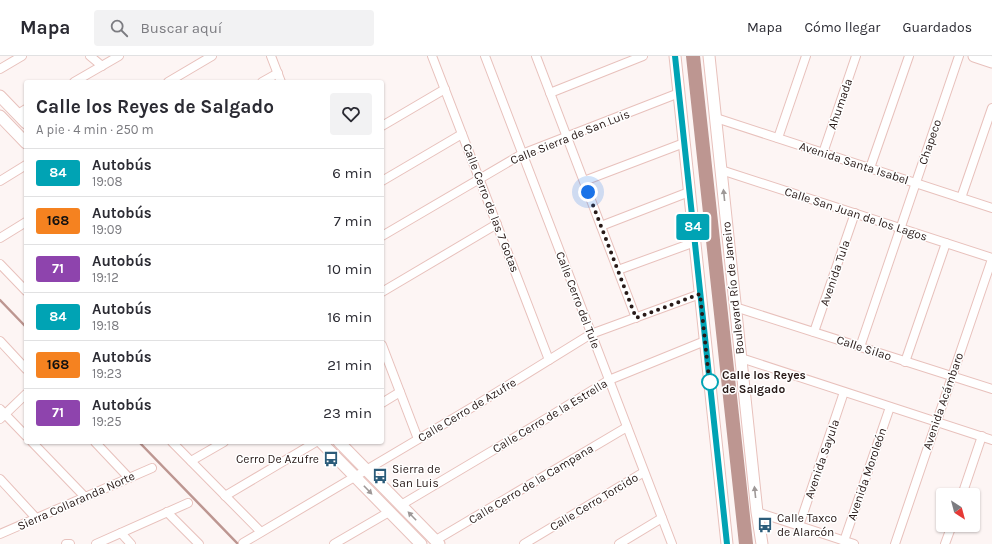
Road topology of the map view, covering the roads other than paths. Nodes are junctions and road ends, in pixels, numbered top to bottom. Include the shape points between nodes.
1 (22, 56) edge
2 (90, 56) edge
3 (118, 56) edge
4 (212, 56) edge
5 (271, 56) edge
6 (432, 56) edge
7 (485, 56) edge
8 (536, 56) edge
9 (643, 56) edge
10 (675, 56) edge
11 (709, 56) edge
12 (806, 56) edge
13 (856, 56) edge
14 (908, 56) edge
15 (959, 56) edge
16 (974, 56) edge
17 (992, 62) edge
18 (102, 66) junction
19 (0, 69) edge
20 (278, 73) junction
21 (78, 80) edge
22 (171, 80) edge
23 (266, 80) edge
24 (280, 80) edge
25 (445, 89) junction
26 (550, 93) junction
27 (679, 93) junction
28 (0, 96) edge
29 (992, 108) edge
30 (22, 112) edge
31 (716, 118) junction
32 (2, 121) edge
33 (384, 125) edge
34 (462, 134) junction
35 (567, 137) junction
36 (778, 138) junction
37 (24, 141) edge
38 (684, 142) junction
39 (823, 153) junction
40 (522, 154) junction
41 (24, 166) edge
42 (870, 168) junction
43 (721, 170) junction
44 (480, 178) junction
45 (384, 180) edge
46 (0, 181) edge
47 (584, 181) junction
48 (916, 183) junction
49 (689, 192) junction
50 (961, 198) junction
51 (992, 208) edge
52 (855, 214) junction
53 (24, 223) edge
54 (497, 224) junction
55 (601, 226) junction
56 (900, 228) junction
57 (384, 235) edge
58 (0, 238) edge
59 (694, 242) junction
60 (946, 243) junction
61 (992, 258) edge
62 (0, 264) edge
63 (618, 270) junction
64 (24, 289) edge
65 (384, 291) edge
66 (700, 294) junction
67 (735, 307) junction
68 (636, 318) junction
69 (814, 332) junction
70 (591, 334) junction
71 (0, 341) edge
72 (705, 341) junction
73 (860, 347) junction
74 (384, 352) edge
75 (741, 358) junction
76 (550, 360) junction
77 (905, 362) junction
78 (24, 367) edge
79 (952, 376) junction
80 (609, 380) junction
81 (992, 390) edge
82 (400, 392) junction
83 (844, 392) junction
84 (24, 396) edge
85 (384, 402) edge
86 (890, 406) junction
87 (2, 414) edge
88 (936, 422) junction
89 (627, 427) junction
90 (24, 434) edge
91 (982, 436) junction
92 (418, 439) junction
93 (992, 440) edge
94 (34, 444) edge
95 (97, 444) edge
96 (174, 444) edge
97 (221, 444) edge
98 (313, 444) edge
99 (322, 444) edge
100 (341, 444) edge
101 (191, 461) junction
102 (152, 468) dead end
103 (366, 470) junction
104 (644, 472) junction
105 (355, 477) junction
106 (129, 478) junction
107 (0, 479) edge
108 (964, 488) edge
109 (225, 496) junction
110 (85, 497) junction
111 (188, 503) dead end
112 (401, 504) junction
113 (167, 512) junction
114 (389, 512) junction
115 (757, 512) junction
116 (36, 518) junction
117 (662, 518) junction
118 (799, 526) junction
119 (261, 532) junction
120 (949, 532) edge
121 (120, 533) junction
122 (0, 534) edge
123 (844, 541) junction
124 (437, 542) edge
125 (243, 543) dead end
126 (66, 544) edge
127 (70, 544) edge
128 (96, 544) edge
129 (131, 544) edge
130 (199, 544) edge
131 (334, 544) edge
132 (421, 544) edge
133 (524, 544) edge
134 (619, 544) edge
135 (672, 544) edge
136 (727, 544) edge
137 (762, 544) edge
138 (854, 544) edge
139 (895, 544) edge
140 (945, 544) edge

1 - 19 street
2 - 18 street
3 - 18 street
4 - 22 street
5 - 20 street
6 - 25 street, Calle Cerro de las 7 Gotas
7 - 40 street, Calle Cerro del Tule
8 - 26 street
9 - 26 street
10 - 27 street
11 - 31 street, Boulevard Río de Janeiro
12 - 36 street
13 - 39 street, Ahumada
14 - 42 street
15 - 48 street, Chapeco
16 - 17 street
18 - 21 street
20 - 23 street
20 - 24 street
25 - 33 street
25 - 34 street, Calle Cerro de las 7 Gotas
26 - 35 street
27 - 35 street, Calle Sierra de San Luis
27 - 38 street
28 - 30 street
29 - 50 street
31 - 36 street, Avenida Santa Isabel
31 - 43 street, Boulevard Río de Janeiro
32 - 37 street
34 - 44 street, Calle Cerro de las 7 Gotas
34 - 45 street
35 - 40 street, Calle Sierra de San Luis
35 - 47 street
36 - 39 street, Avenida Santa Isabel
38 - 47 street
38 - 49 street
39 - 42 street, Avenida Santa Isabel
40 - 44 street, Calle Sierra de San Luis
40 - 70 street, Calle Cerro del Tule
41 - 46 street
42 - 48 street, Avenida Santa Isabel
43 - 52 street, Calle San Juan de los Lagos
67 -> 43 street, Boulevard Río de Janeiro
44 - 54 street, Calle Cerro de las 7 Gotas
44 - 57 street, Calle Sierra de San Luis
47 - 55 street
48 - 50 street, Avenida Santa Isabel
48 - 56 street, Chapeco
49 - 55 street
49 - 59 street
50 - 51 street, Avenida Santa Isabel
52 - 56 street, Calle San Juan de los Lagos
52 - 69 street, Avenida Tula
53 - 58 street
54 - 65 street
54 - 76 street, Calle Cerro de las 7 Gotas
55 - 63 street
56 - 60 street, Calle San Juan de los Lagos
56 - 73 street, Chapeco
59 - 63 street
59 - 66 street
60 - 61 street, Calle San Juan de los Lagos
60 - 77 street
61 - 79 street, Avenida Acámbaro
62 - 64 street
63 - 68 street
66 - 68 street, Calle Cerro de Azufre
66 - 72 street
67 - 69 street, Calle Silao
67 - 75 street, Boulevard Río de Janeiro
68 - 70 street, Calle Cerro de Azufre
69 - 73 street, Calle Silao
70 - 76 street, Calle Cerro de Azufre
70 - 80 street, Calle Cerro del Tule
71 - 78 street
72 - 80 street, Calle Cerro de la Estrella
72 - 136 street
73 - 77 street, Calle Silao
74 - 82 street
75 - 83 street
115 -> 75 street, Boulevard Río de Janeiro
76 - 92 street, Calle Cerro de Azufre
77 - 79 street, Calle Silao
79 - 81 street, Calle Silao
79 - 88 street, Avenida Acámbaro
80 - 89 street, Calle Cerro del Tule
80 - 112 street, Calle Cerro de la Estrella
82 - 85 street
82 - 92 street
83 - 86 street
83 - 118 street, Avenida Sayula
84 - 87 street
86 - 88 street
86 - 123 street, Avenida Moroleón
87 - 90 street
88 - 91 street
88 - 139 street, Avenida Acámbaro
89 - 104 street, Calle Cerro del Tule
89 - 124 street, Calle Cerro de la Campana
91 - 93 street
91 - 108 street
92 - 103 street, Calle Cerro de Azufre
94 - 110 street
95 - 106 street
96 - 101 street
97 - 101 street
98 - 109 street
99 - 105 street
100 - 103 street
101 - 109 street
102 - 106 street, Sierra Collaranda Norte
103 - 105 street, Calle Cerro de Azufre
103 - 112 street
104 - 117 street, Calle Cerro del Tule
104 - 133 street, Calle Cerro Torcido
105 -> 114 street
105 - 119 street, Calle Cerro de Azufre
106 - 110 street, Sierra Collaranda Norte
107 - 116 street
109 - 119 street
110 - 116 street, Sierra Collaranda Norte
111 - 113 street
124 -> 112 street
113 - 121 street
113 - 130 street
114 - 131 street
114 - 132 street
115 - 118 street
115 - 137 street, Boulevard Río de Janeiro
116 - 122 street, Sierra Collaranda Norte
117 - 134 street
117 - 135 street, Calle Cerro del Tule
118 - 123 street
119 - 125 street, Calle Cerro de Azufre
120 - 140 street
121 - 128 street
121 - 129 street
123 - 138 street
126 - 127 street

